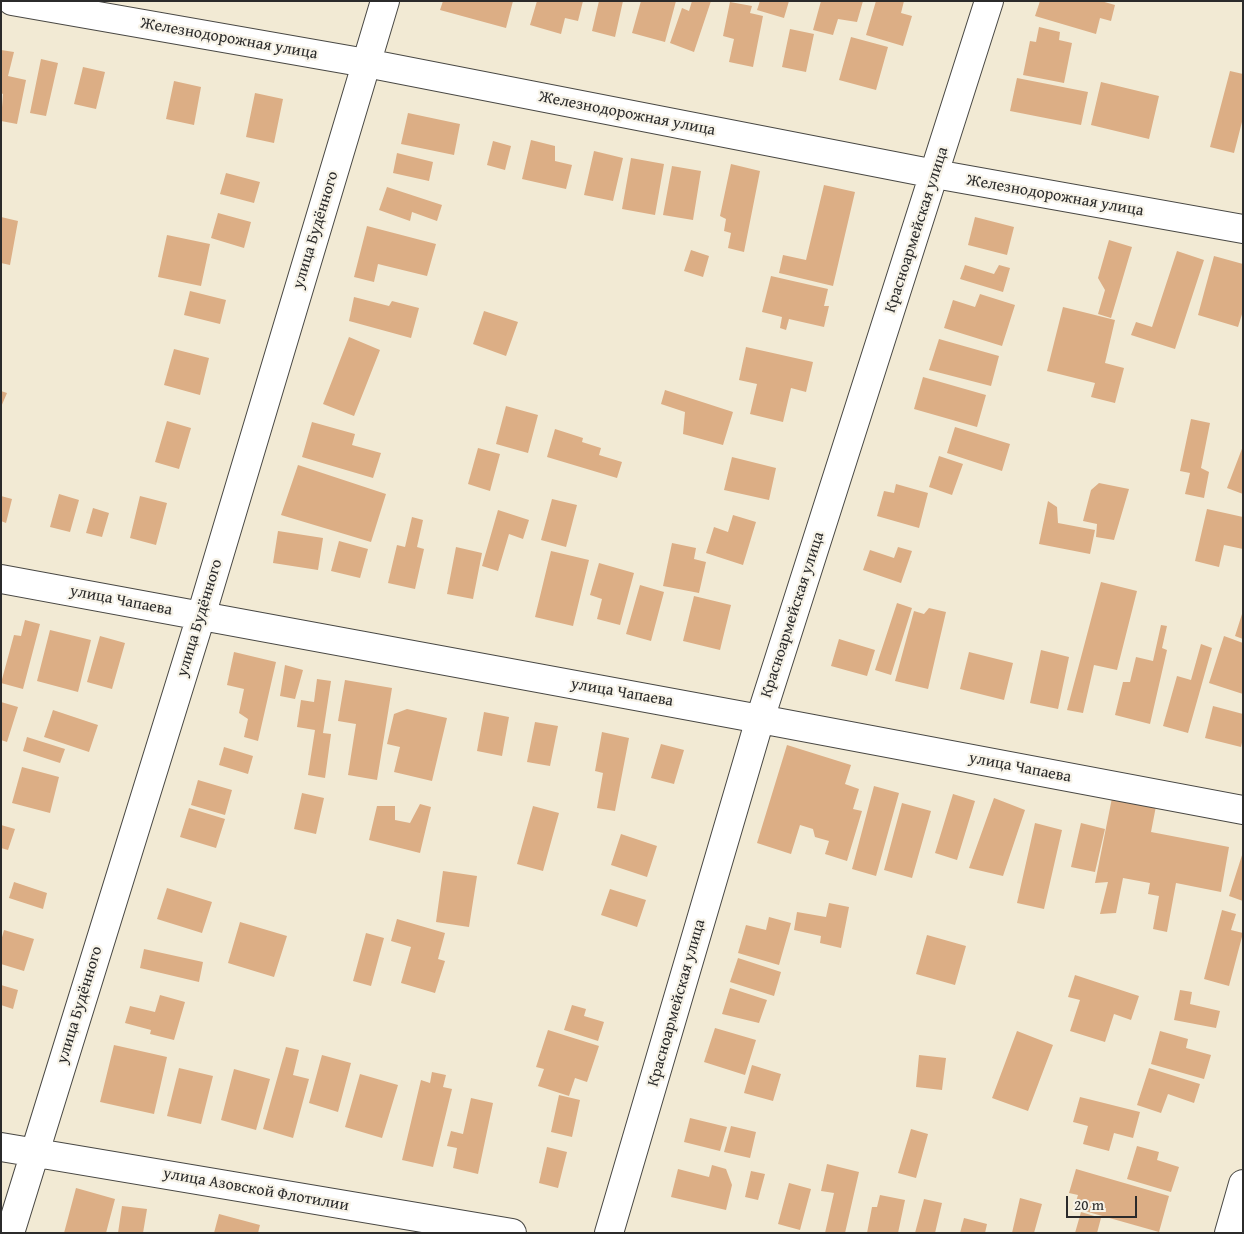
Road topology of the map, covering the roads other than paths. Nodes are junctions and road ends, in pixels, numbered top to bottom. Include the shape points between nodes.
1 (12, 1) edge
2 (385, 1) edge
3 (989, 1) edge
4 (73, 7) edge
5 (366, 63) junction
6 (935, 174) junction
7 (1243, 230) edge
8 (1, 579) edge
9 (201, 616) junction
10 (760, 719) junction
11 (1243, 810) edge
12 (1, 1147) edge
13 (34, 1152) junction
14 (1243, 1184) edge
15 (10, 1233) edge
16 (512, 1233) edge
17 (610, 1233) edge
18 (1229, 1233) edge

1 - 4 street, Железнодорожная улица
2 - 5 street, улица Будённого
3 - 6 street, Красноармейская улица
4 - 5 street, Железнодорожная улица
5 - 6 street, Железнодорожная улица
5 - 9 street, улица Будённого
6 - 7 street, Железнодорожная улица
6 - 10 street, Красноармейская улица
8 - 9 street, улица Чапаева
9 - 10 street, улица Чапаева
9 - 13 street, улица Будённого
10 - 11 street, улица Чапаева
10 - 17 street, Красноармейская улица
12 - 13 street, улица Азовской Флотилии
13 - 15 street, улица Будённого
13 - 16 street, улица Азовской Флотилии
14 - 18 street

